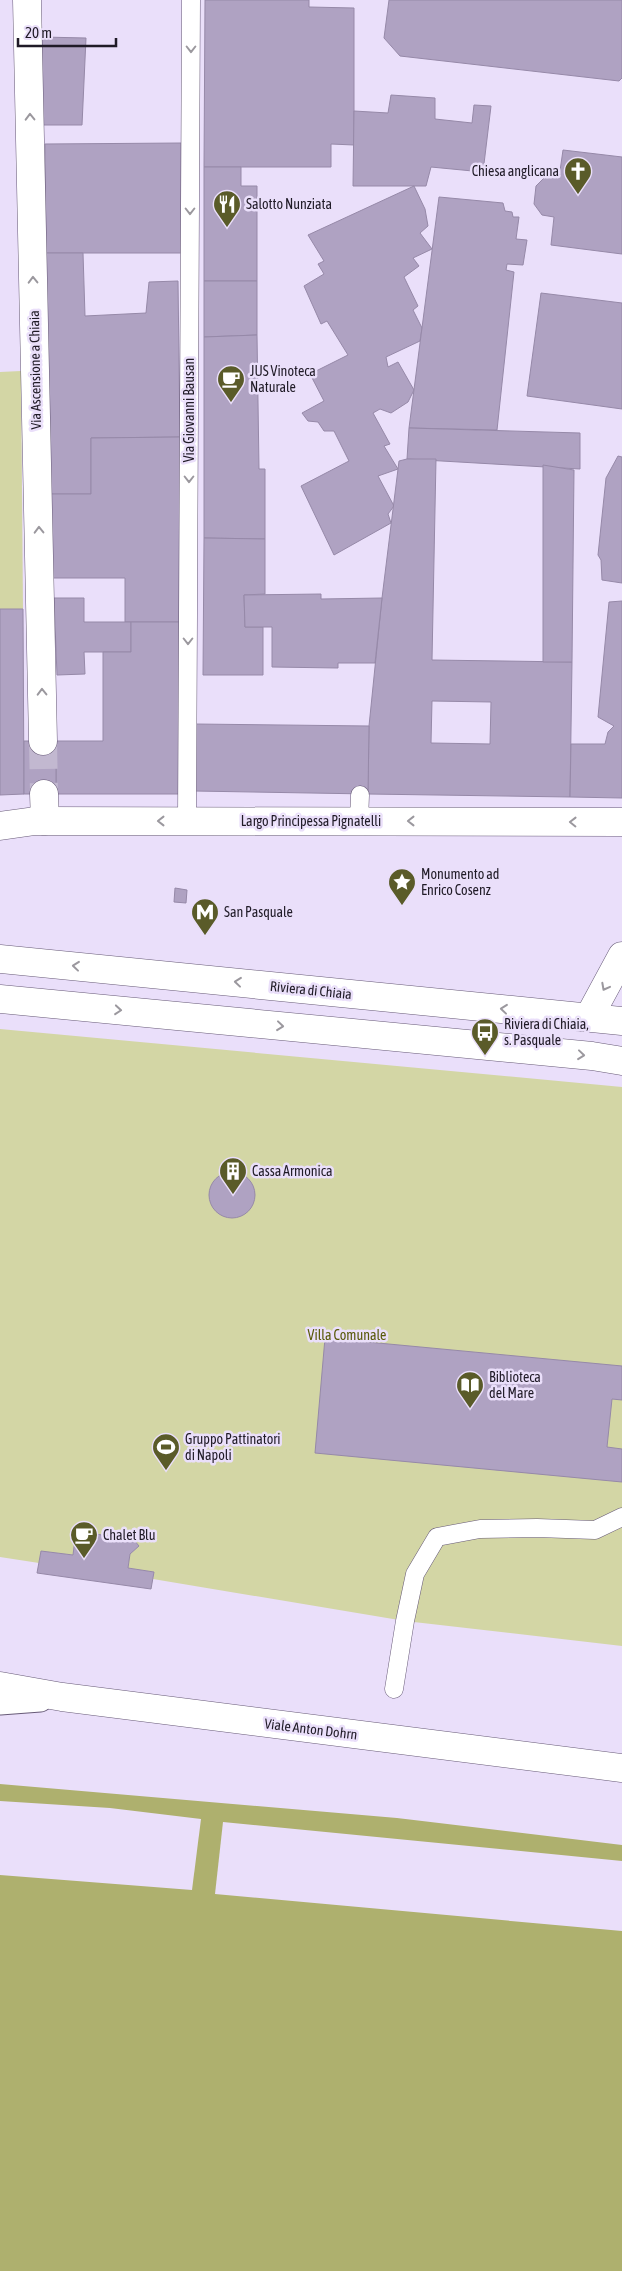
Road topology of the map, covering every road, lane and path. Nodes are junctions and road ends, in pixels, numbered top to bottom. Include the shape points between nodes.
1 (27, 0) edge
2 (191, 0) edge
3 (43, 741) tunnel mouth
4 (187, 820) junction
5 (622, 822) edge
6 (0, 826) edge
7 (622, 956) edge
8 (0, 959) edge
9 (0, 999) edge
10 (589, 1018) junction
11 (622, 1021) edge
12 (622, 1061) edge
13 (622, 1517) edge
14 (0, 1686) edge
15 (394, 1689) dead end
16 (62, 1697) junction
17 (0, 1702) edge
18 (622, 1768) edge

3 -> 1 street, Via Ascensione a Chiaia
2 -> 4 lane, Via Giovanni Bausan
5 -> 4 street, Largo Principessa Pignatelli via 360,808
4 -> 6 street, Largo Principessa Pignatelli via 45,807
7 -> 10 street
10 -> 8 street, Riviera di Chiaia
9 -> 12 street
10 - 11 street, Riviera di Chiaia
13 - 15 lane via 595,1530 480,1529 437,1537 415,1574
14 - 16 street, Viale Anton Dohrn
16 - 17 street
16 - 18 street, Viale Anton Dohrn

